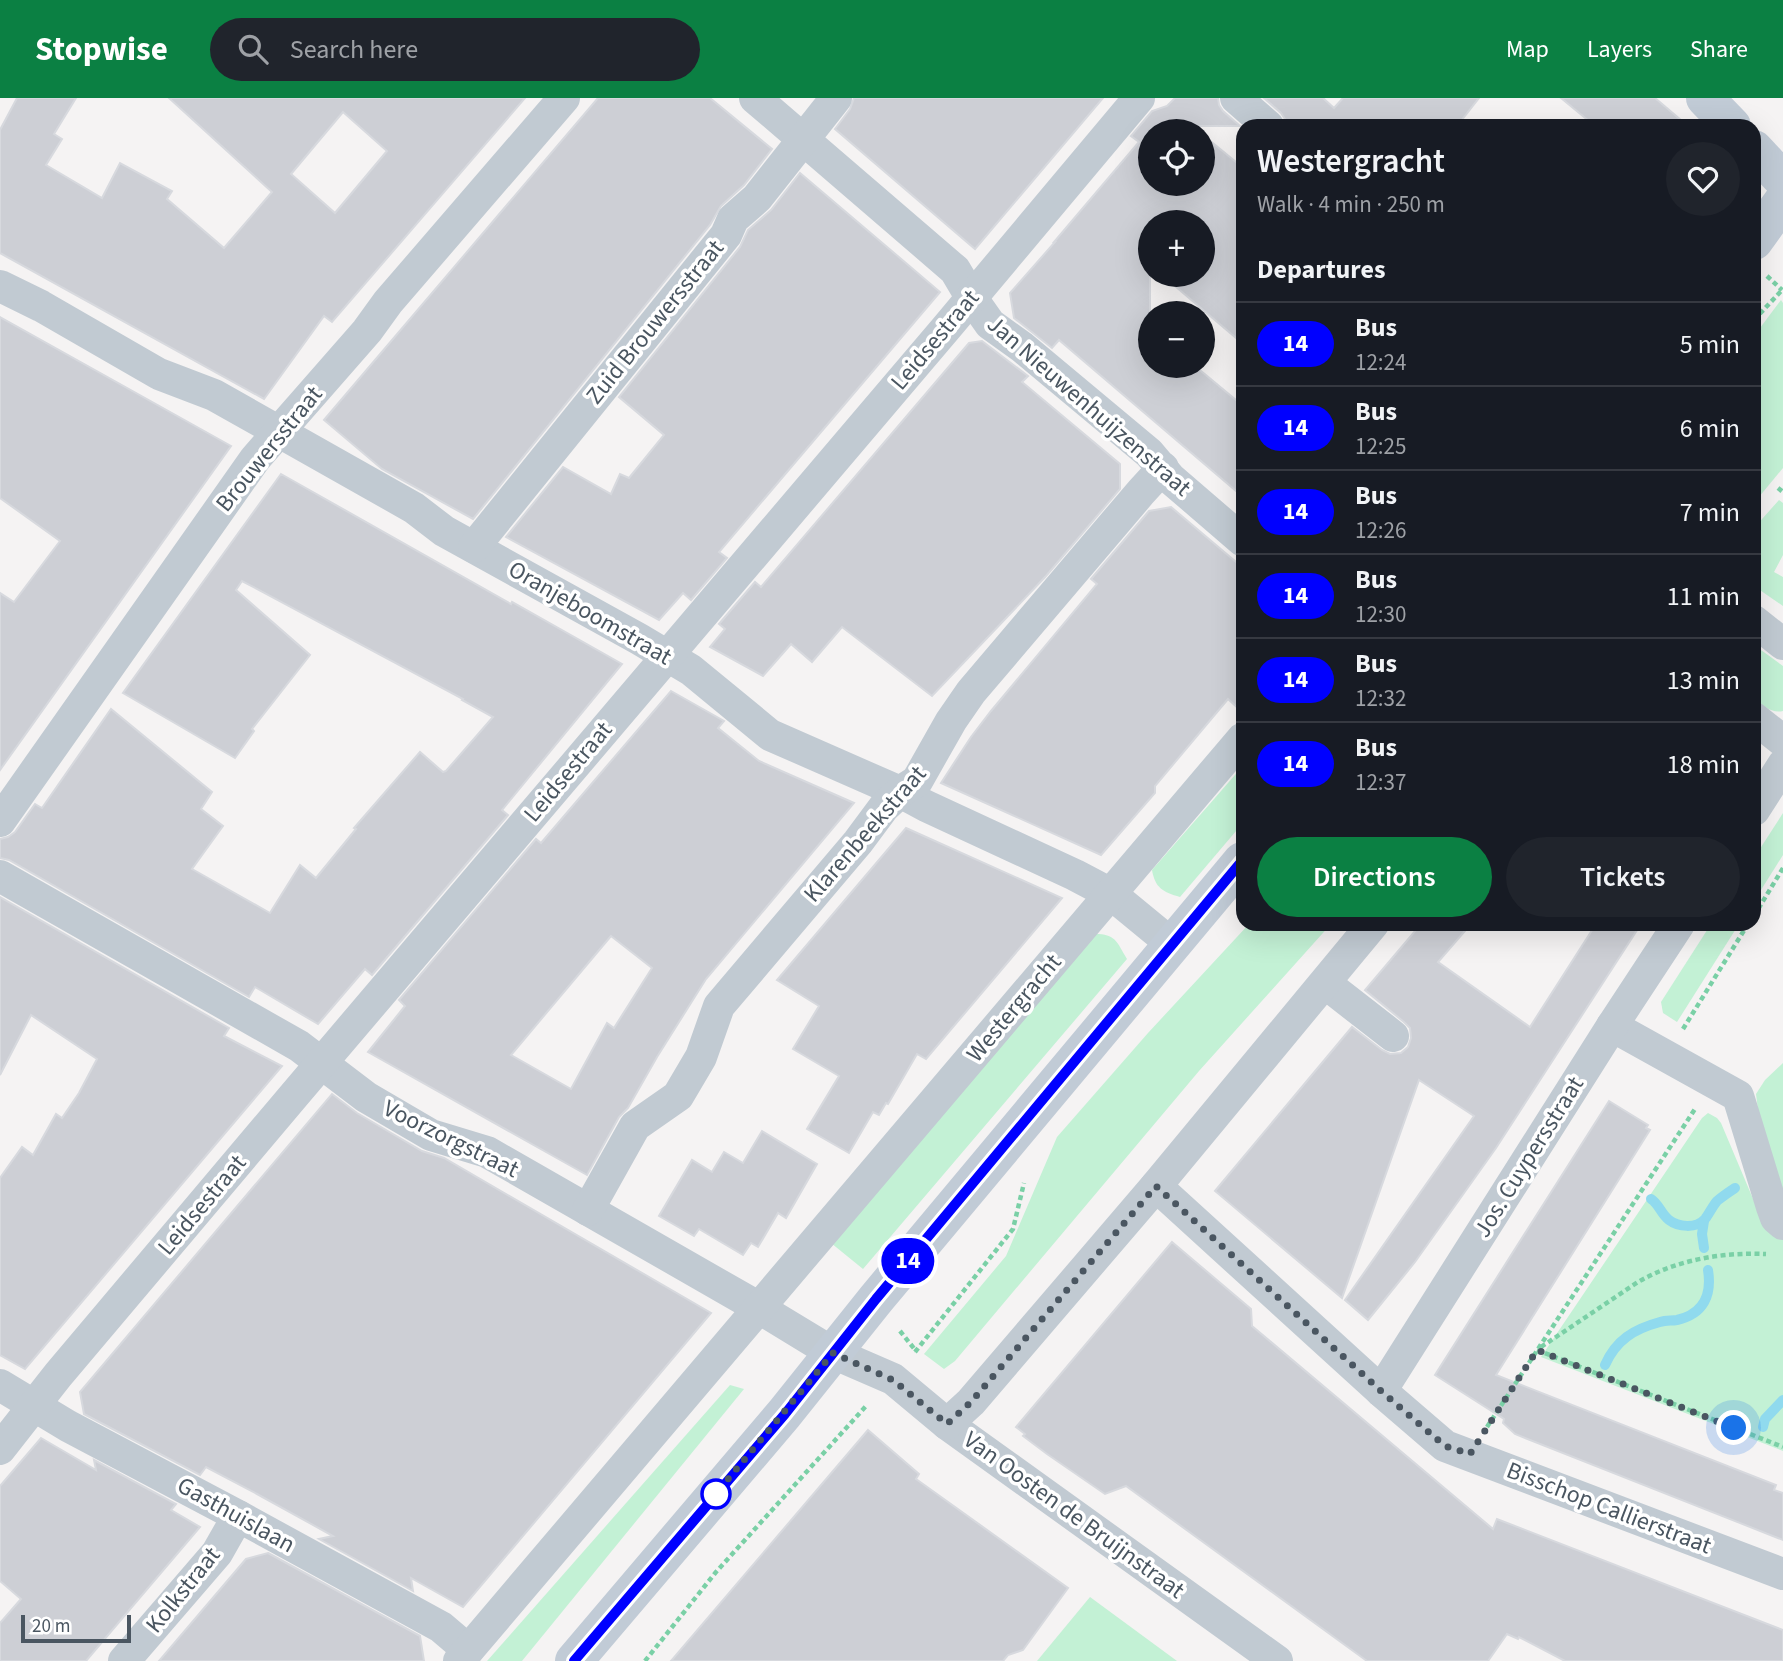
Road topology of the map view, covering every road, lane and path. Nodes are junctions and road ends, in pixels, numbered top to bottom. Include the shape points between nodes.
1 (564, 98) edge
2 (755, 98) edge
3 (836, 98) edge
4 (1139, 98) edge
5 (1236, 98) edge
6 (1705, 98) edge
7 (1260, 119) edge
8 (1725, 119) edge
9 (804, 140) junction
10 (1774, 176) edge
11 (1761, 218) edge
12 (0, 286) edge
13 (1783, 289) edge
14 (971, 297) junction
15 (1761, 313) edge
16 (278, 432) junction
17 (1163, 468) junction
18 (1236, 535) edge
19 (474, 547) junction
20 (1761, 627) edge
21 (1783, 644) edge
22 (667, 656) junction
23 (1761, 724) edge
24 (1783, 741) edge
25 (1236, 746) edge
26 (1783, 765) edge
27 (900, 792) junction
28 (1761, 799) edge
29 (0, 821) edge
30 (1783, 868) edge
31 (1236, 869) edge
32 (0, 876) edge
33 (1111, 894) junction
34 (1761, 904) edge
35 (1367, 931) edge
36 (1674, 931) edge
37 (1744, 931) edge
38 (1173, 945) junction
39 (1325, 983) junction
40 (1612, 1026) junction
41 (1393, 1036) dead end
42 (1667, 1056) junction
43 (322, 1063) junction
44 (1713, 1082) junction
45 (1156, 1186) junction
46 (588, 1210) junction
47 (1783, 1224) edge
48 (1773, 1255) dead end
49 (759, 1308) junction
50 (1537, 1350) junction
51 (833, 1353) junction
52 (893, 1380) junction
53 (0, 1385) edge
54 (1381, 1391) junction
55 (34, 1406) junction
56 (947, 1424) junction
57 (1783, 1447) edge
58 (0, 1449) edge
59 (1470, 1454) junction
60 (238, 1516) junction
61 (1783, 1574) edge
62 (464, 1656) edge
63 (124, 1661) edge
64 (574, 1661) edge
65 (645, 1661) edge
66 (1277, 1661) edge

1 - 16 street, Brouwersstraat
2 - 9 street, Jan Nieuwenhuijzenstraat
3 - 9 street, Zuid Brouwersstraat
4 - 14 street, Leidsestraat
5 - 7 street
6 - 8 street
9 - 14 street, Jan Nieuwenhuijzenstraat via 956,270
9 - 19 street, Zuid Brouwersstraat via 757,198 733,219 726,235
10 - 11 street
12 - 16 street, Oranjeboomstraat via 159,374 214,395
13 - 15 path
14 - 17 street, Jan Nieuwenhuijzenstraat via 990,324
14 - 22 street, Leidsestraat
16 - 19 street, Oranjeboomstraat
16 - 29 street, Brouwersstraat via 254,459
17 - 18 street, Jan Nieuwenhuijzenstraat
17 - 27 street, Klarenbeekstraat via 971,692 917,780
19 - 22 street, Oranjeboomstraat
20 - 21 street
22 - 27 street, Oranjeboomstraat via 770,735
22 - 43 street, Leidsestraat
23 - 24 street
25 - 33 street, Westergracht
26 - 28 street
27 - 33 street, Oranjeboomstraat
27 - 46 street, Klarenbeekstraat via 719,1006 701,1057 678,1096 635,1126
30 - 34 path
31 - 38 street
32 - 43 street, Voorzorgstraat
33 - 38 street, Oranjeboomstraat
33 - 49 street, Westergracht
35 - 39 street
36 - 40 street, Jos. Cuypersstraat
37 - 42 path
38 - 51 street
39 - 41 street
39 - 45 street
40 - 42 street
40 - 54 street, Jos. Cuypersstraat
42 - 44 street
43 - 46 street, Voorzorgstraat via 366,1097 431,1135 486,1152
43 - 55 street, Leidsestraat
44 - 47 street via 1738,1096 1776,1219
44 - 50 path
45 - 54 street, Bisschop Callierstraat
45 - 56 street via 971,1402
46 - 49 street, Voorzorgstraat
48 - 50 path via 1706,1258 1654,1273
49 - 51 street, Voorzorgstraat
49 - 62 street, Westergracht
50 - 57 path
50 - 59 path
51 - 52 street, Van Oosten de Bruijnstraat
51 - 64 street
52 - 56 street, Van Oosten de Bruijnstraat
52 - 65 path via 716,1572
53 - 55 street, Gasthuislaan
54 - 59 street, Bisschop Callierstraat via 1445,1446
55 - 58 street, Leidsestraat
55 - 60 street, Gasthuislaan
56 - 66 street, Van Oosten de Bruijnstraat
59 - 61 street, Bisschop Callierstraat
60 - 62 street, Gasthuislaan via 441,1627
60 - 63 street, Kolkstraat via 217,1553

